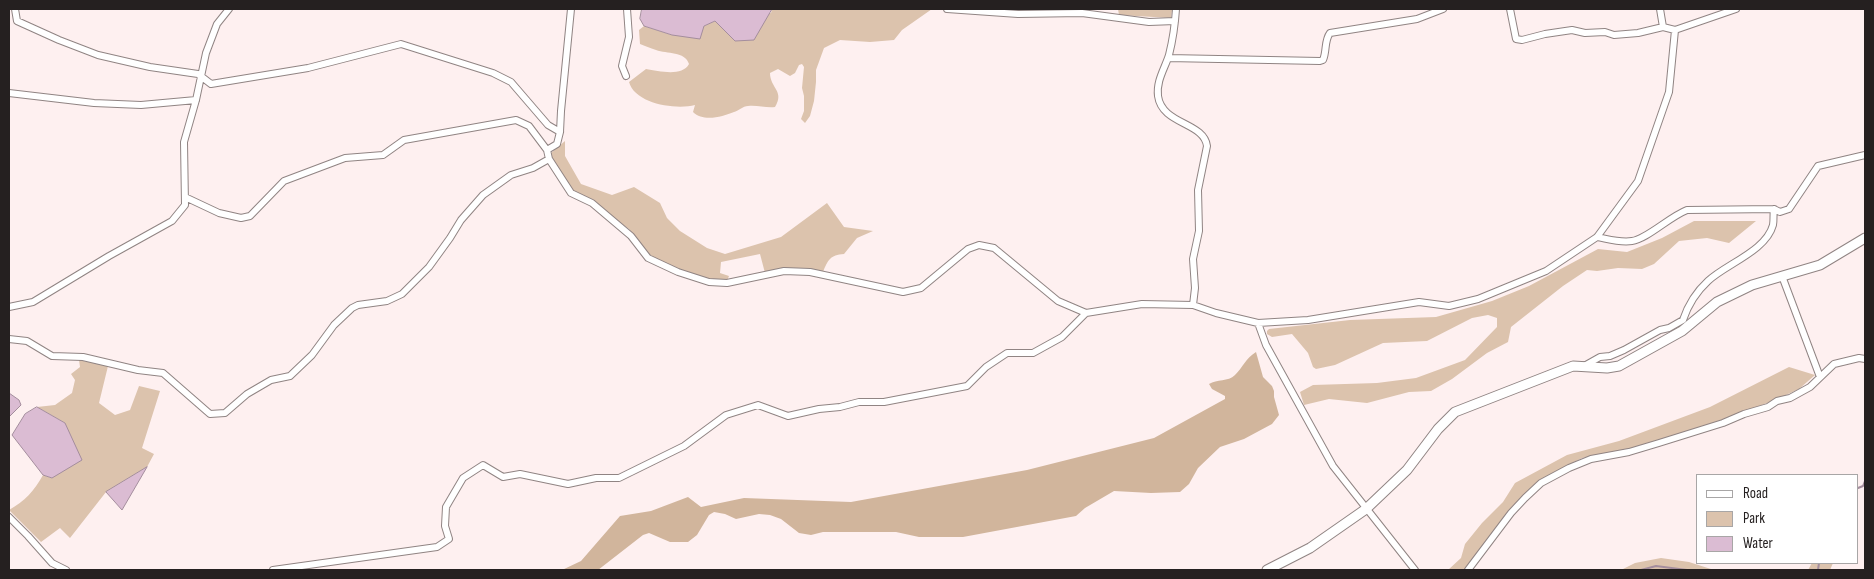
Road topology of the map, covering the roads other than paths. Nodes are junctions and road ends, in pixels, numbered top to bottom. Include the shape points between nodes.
1 (15, 9) edge
2 (229, 9) edge
3 (572, 9) edge
4 (627, 9) edge
5 (947, 9) edge
6 (1176, 9) edge
7 (1443, 9) edge
8 (1510, 9) edge
9 (1660, 9) edge
10 (1736, 9) edge
11 (1175, 21) junction
12 (1663, 28) junction
13 (1675, 30) junction
14 (1168, 58) junction
15 (201, 76) junction
16 (626, 76) dead end
17 (9, 93) edge
18 (196, 100) junction
19 (560, 132) junction
20 (547, 150) junction
21 (1865, 155) edge
22 (549, 159) junction
23 (185, 196) junction
24 (1774, 209) junction
25 (1597, 237) junction
26 (1865, 238) edge
27 (1782, 276) junction
28 (1193, 305) junction
29 (9, 307) edge
30 (1086, 313) junction
31 (1258, 323) junction
32 (9, 339) edge
33 (1865, 359) edge
34 (1584, 366) junction
35 (1820, 377) junction
36 (1366, 509) junction
37 (9, 517) edge
38 (66, 570) edge
39 (273, 570) edge
40 (1267, 570) edge
41 (1415, 570) edge
42 (1468, 570) edge

1 - 15 street via 17,21 59,40 150,68
2 - 15 street via 217,24
3 - 19 street
4 - 16 street via 629,37 622,66
5 - 11 street via 1018,14 1082,13 1149,22
6 - 11 street
7 - 14 street via 1417,19 1330,33 1326,37 1325,56 1320,61
8 - 12 street via 1516,39 1522,40 1572,30 1614,35
9 - 12 street
10 - 13 street
11 - 14 street
12 - 13 street
13 - 25 street via 1669,92 1638,181
14 - 28 street via 1158,87 1160,102 1169,115 1207,141 1198,190 1199,231 1193,259
15 - 18 street
15 - 19 street via 211,84 308,68 401,44 493,73 511,82 548,125
17 - 18 street via 142,106
18 - 23 street via 184,142
19 - 20 street via 556,144
20 - 22 street
20 - 23 street via 529,126 516,120 404,140 383,155 345,158 284,181 250,216 241,218 219,213
21 - 24 street via 1818,166 1789,209 1780,212
22 - 30 street via 571,193 592,203 631,236 648,258 709,282 728,283 784,271 810,272 903,292 921,288 968,249 979,245 994,248 1058,301
22 - 32 street via 511,175 483,195 460,220 429,267 402,294 387,301 352,308 290,376 271,380 225,413 210,414 163,373 83,357 52,356 27,341
23 - 29 street via 186,205 172,221 33,302
24 - 25 street via 1687,210 1637,240 1620,242
24 - 34 street via 1772,226 1766,238 1708,281 1688,306 1683,320
25 - 31 street via 1546,271 1478,299 1449,306 1419,302 1308,320
26 - 27 street via 1820,265
27 - 34 street via 1717,302 1682,331 1619,366
27 - 35 street
28 - 30 street via 1142,304
28 - 31 street
30 - 39 street via 1062,337 1033,353 1007,353 986,367 967,386 788,416 758,405 726,415 684,446 619,478 596,478 568,484 520,474 503,477 483,466 463,478 446,507 445,526 449,539 437,547
31 - 36 street via 1266,345 1333,466
33 - 35 street via 1834,364
34 - 36 street via 1572,366 1455,412 1438,428 1407,470
35 - 42 street via 1800,393 1777,401 1768,408 1569,468 1542,483 1525,498
36 - 40 street via 1310,548
36 - 41 street
37 - 38 street via 52,563

